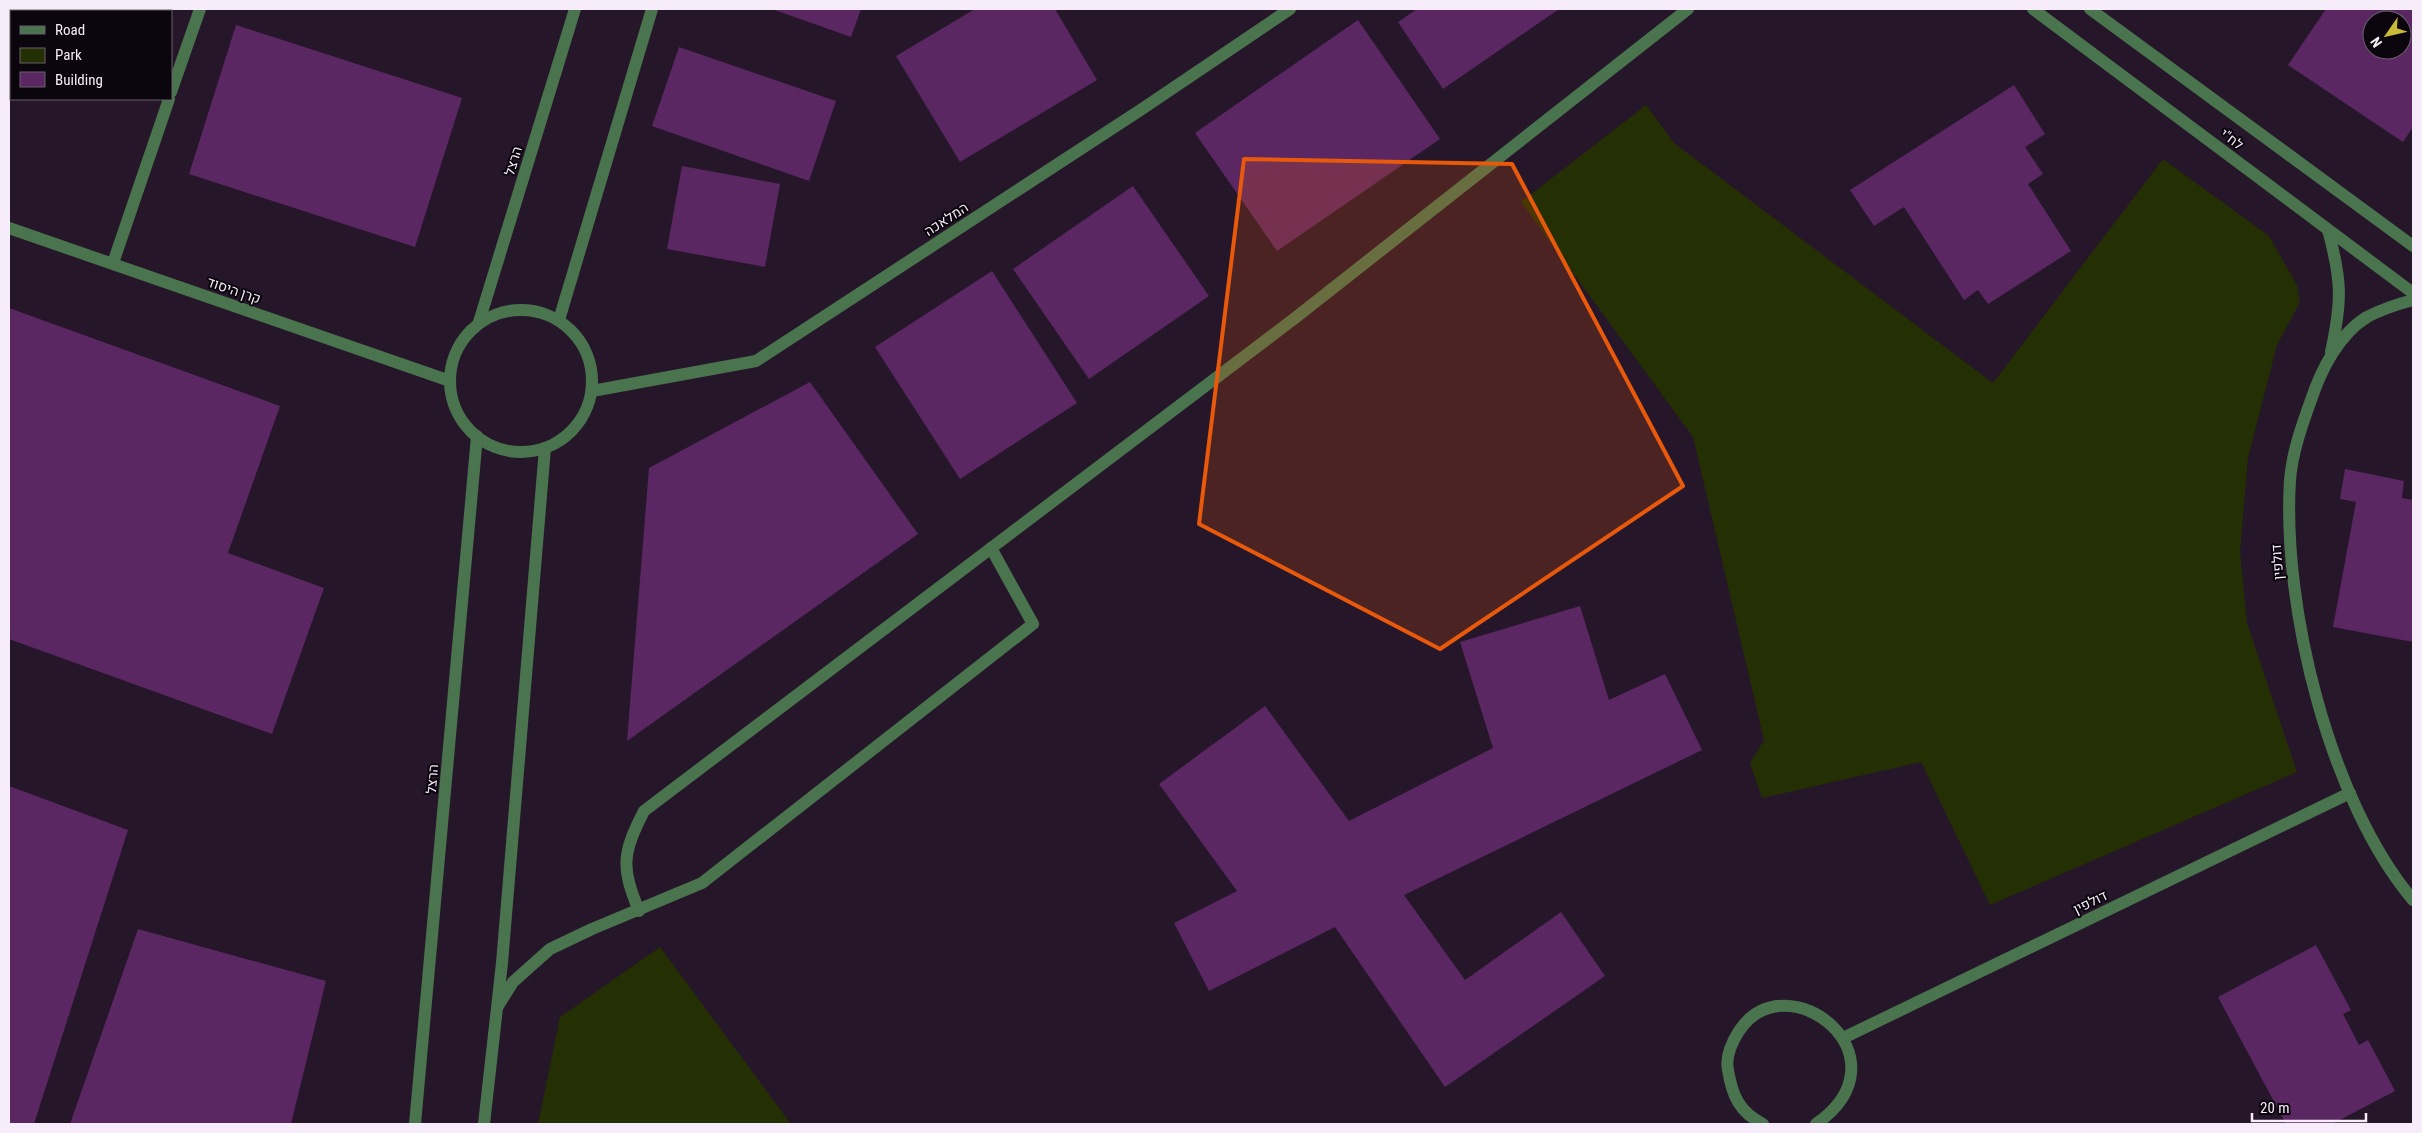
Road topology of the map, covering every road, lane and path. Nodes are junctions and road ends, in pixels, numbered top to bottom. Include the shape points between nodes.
1 (200, 9) edge
2 (575, 9) edge
3 (652, 9) edge
4 (1290, 9) edge
5 (1688, 9) edge
6 (2033, 9) edge
7 (2090, 9) edge
8 (172, 89) edge
9 (169, 100) edge
10 (9, 228) edge
11 (2328, 230) junction
12 (2413, 246) edge
13 (113, 263) junction
14 (2413, 294) edge
15 (2413, 300) edge
16 (559, 320) junction
17 (479, 322) junction
18 (2330, 357) junction
19 (450, 381) junction
20 (592, 391) junction
21 (477, 436) junction
22 (545, 448) junction
23 (991, 548) junction
24 (2350, 793) junction
25 (2413, 900) edge
26 (638, 911) junction
27 (498, 1006) junction
28 (1843, 1038) junction
29 (415, 1124) edge
30 (484, 1124) edge
31 (1763, 1124) edge
32 (1816, 1124) edge

1 - 8 street
2 - 17 street, הרצל
3 - 16 street
4 - 20 street, המלאכה via 756,361
5 - 23 street via 1295,318
6 - 11 street, לח"י
7 - 12 street, לח"י
9 - 13 street
10 - 13 street, קרן היסוד
11 - 14 street, לח"י
11 - 18 street via 2338,268 2340,292 2339,315
13 - 19 street, קרן היסוד
15 - 18 street via 2366,318 2344,337
16 - 17 street via 540,311 519,309 498,313
16 - 20 street via 575,334 586,351 592,371
17 - 19 street via 463,338 453,358
18 - 24 street, דולפין via 2301,428 2290,478 2290,543 2308,667
19 - 21 street via 453,402 462,421
20 - 22 street via 576,426
21 - 22 street via 492,446 510,451
21 - 29 street, הרצל
22 - 27 street
23 - 26 street via 644,811 630,837 625,859 628,884
23 - 26 street via 1034,624 702,883
24 - 25 street, דולפין via 2397,881
24 - 28 street, דולפין
26 - 27 street via 550,949 513,982
27 - 30 street
28 - 31 street via 1829,1021 1811,1010 1782,1006 1761,1012 1744,1024 1732,1042 1727,1064 1732,1092 1744,1111
28 - 32 street via 1849,1051 1851,1073 1845,1094 1833,1112

